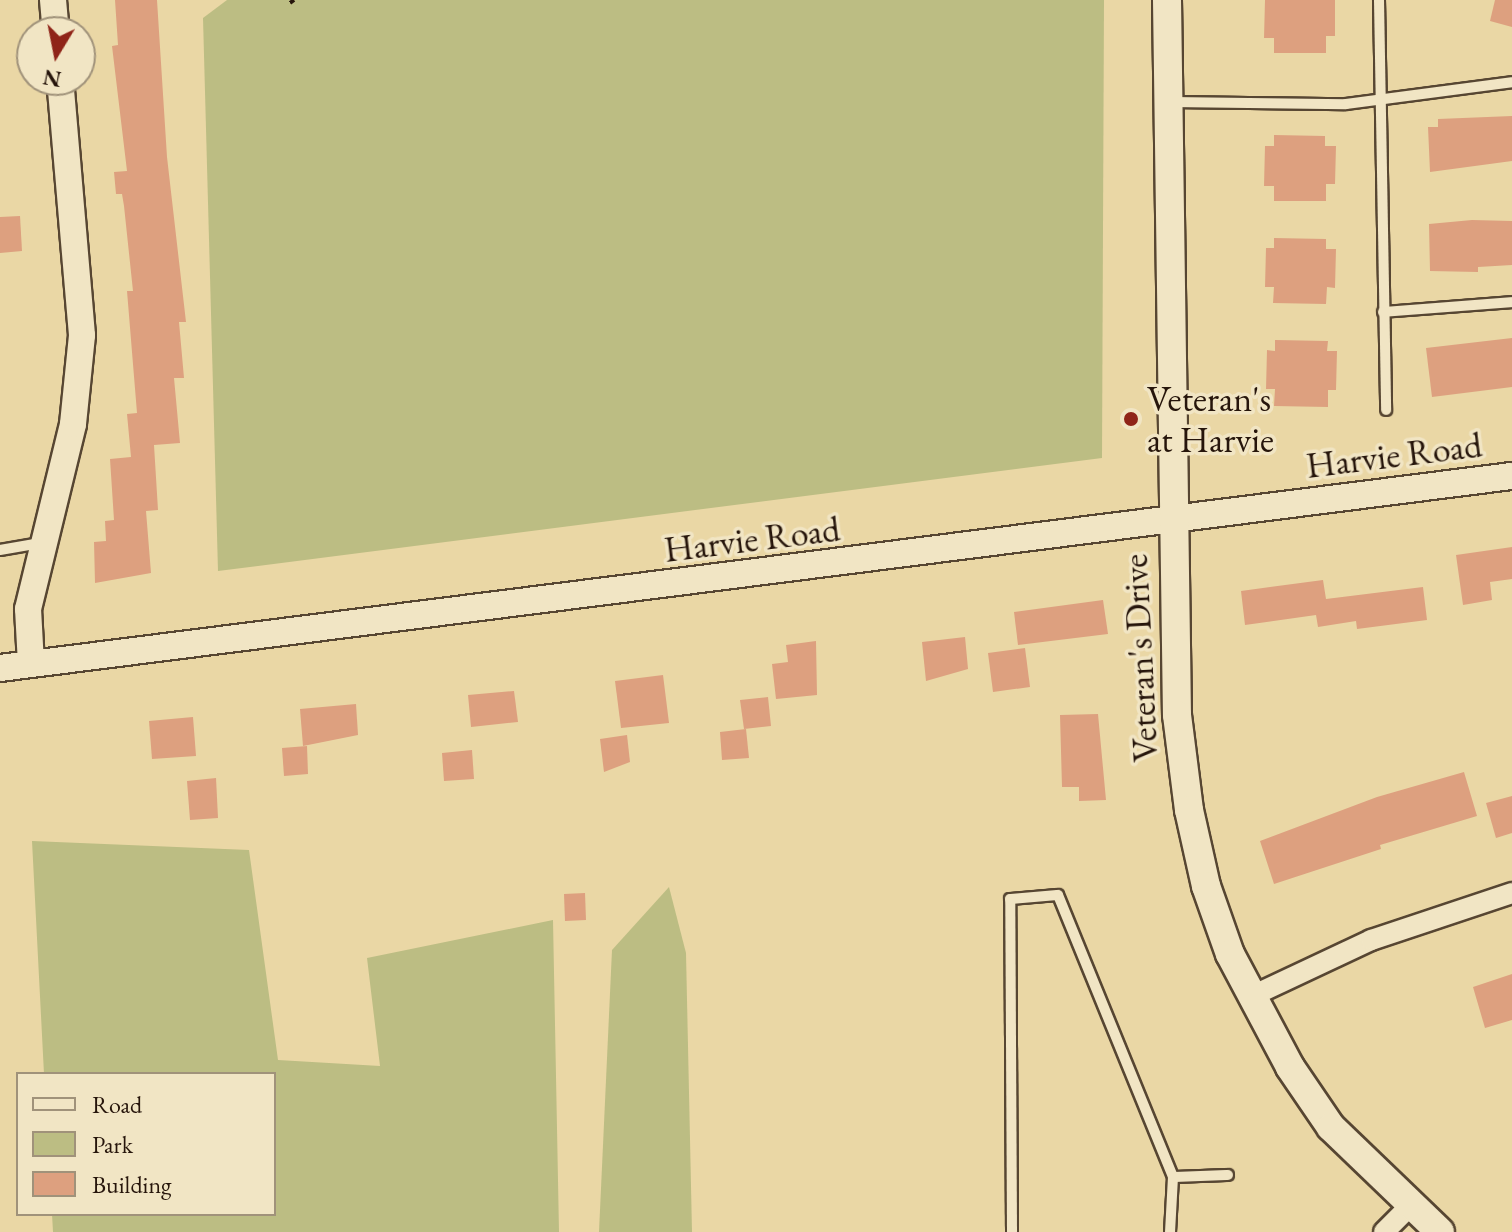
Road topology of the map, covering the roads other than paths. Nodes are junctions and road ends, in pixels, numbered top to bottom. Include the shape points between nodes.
1 (1167, 0) edge
2 (1379, 0) edge
3 (1512, 82) edge
4 (61, 96) edge
5 (1380, 99) junction
6 (1167, 102) junction
7 (1512, 302) edge
8 (1383, 312) junction
9 (1386, 410) dead end
10 (1512, 476) edge
11 (1172, 521) junction
12 (40, 543) junction
13 (0, 550) edge
14 (31, 664) junction
15 (0, 668) edge
16 (1512, 893) edge
17 (1250, 997) junction
18 (1228, 1175) dead end
19 (1173, 1177) junction
20 (1409, 1207) junction
21 (1012, 1232) edge
22 (1170, 1232) edge
23 (1384, 1232) edge
24 (1440, 1232) edge

1 - 6 main road, Veteran's Drive
2 - 5 lane
3 - 5 lane
4 - 12 street via 82,335 73,424
5 - 6 lane via 1346,104
5 - 8 lane
6 - 11 main road, Veteran's Drive
7 - 8 lane
8 - 9 lane
10 - 11 street, Harvie Road
11 - 14 street, Harvie Road
11 - 17 main road, Veteran's Drive via 1181,762 1206,886
12 - 13 lane
12 - 14 street via 28,609
14 - 15 street, Harvie Road
16 - 17 street via 1371,940
17 - 20 main road, Veteran's Drive via 1331,1127
18 - 19 lane
19 - 21 lane via 1058,895 1010,899
19 - 22 lane
20 - 23 street
20 - 24 main road, Veteran's Drive

